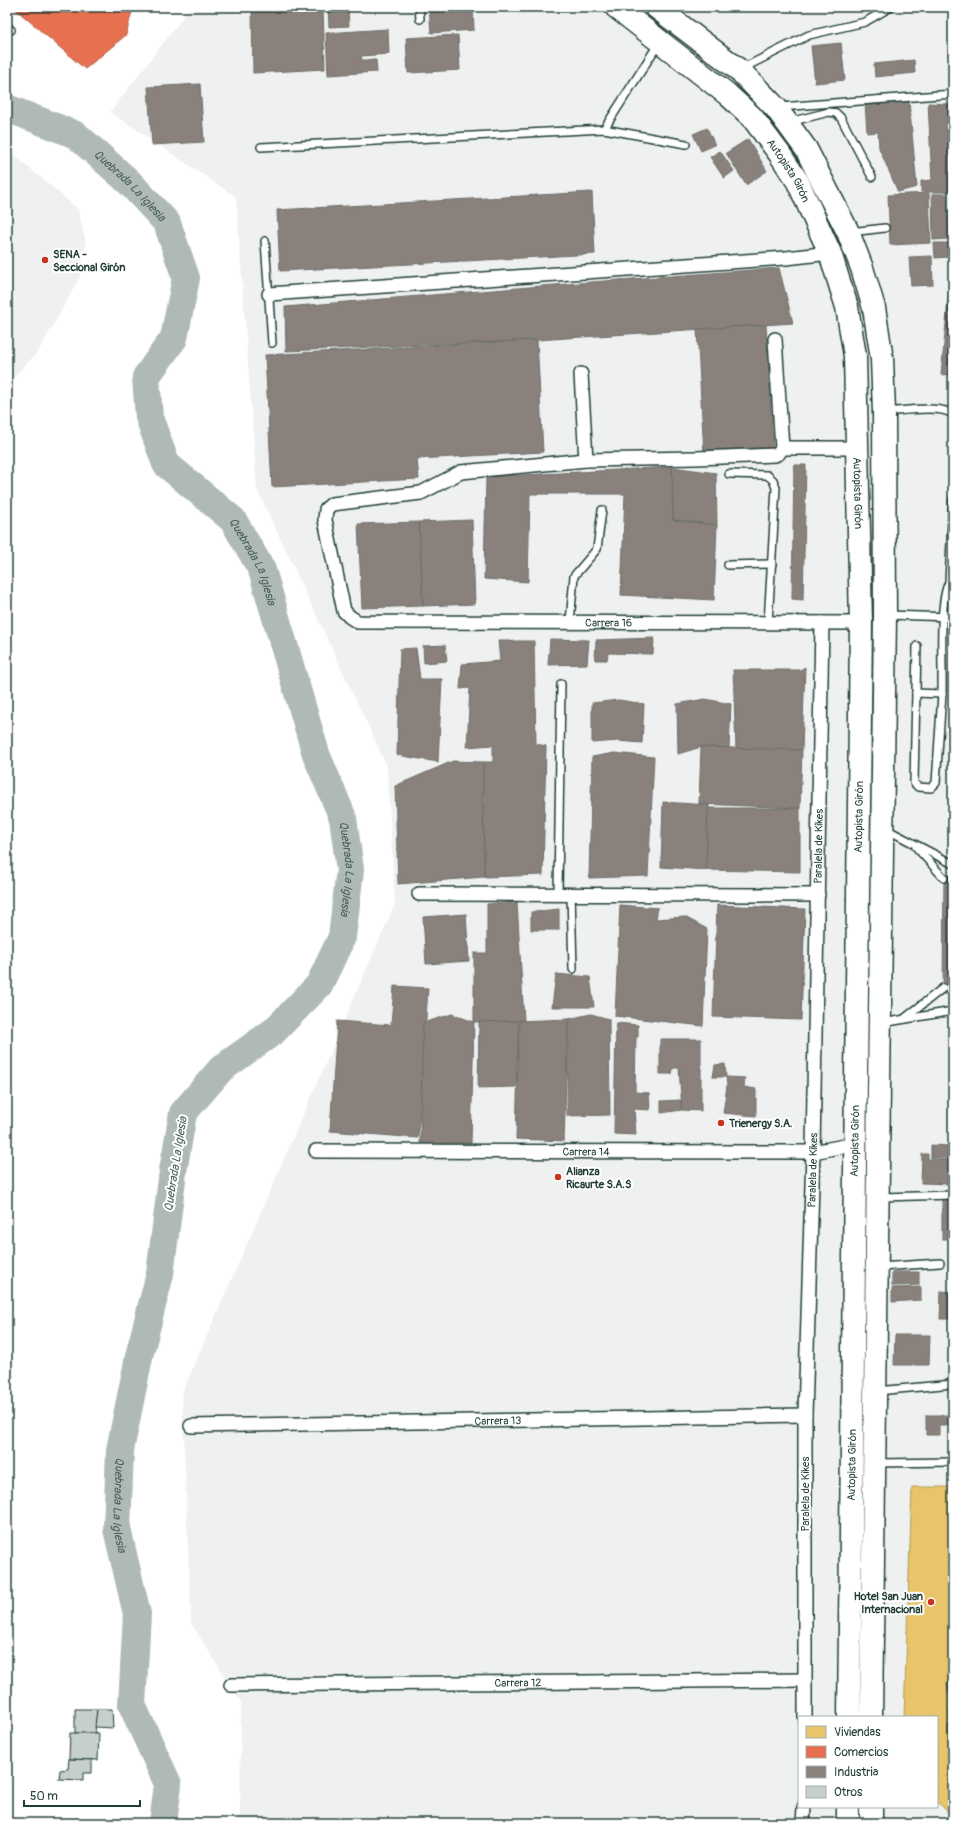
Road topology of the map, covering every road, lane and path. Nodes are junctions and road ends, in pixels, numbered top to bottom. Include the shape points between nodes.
1 (418, 7) edge
2 (616, 7) edge
3 (891, 7) edge
4 (658, 8) edge
5 (420, 19) dead end
6 (660, 41) junction
7 (739, 70) junction
8 (953, 94) edge
9 (782, 115) junction
10 (604, 129) junction
11 (686, 144) dead end
12 (261, 147) dead end
13 (872, 177) dead end
14 (885, 228) dead end
15 (848, 232) junction
16 (265, 241) dead end
17 (830, 253) junction
18 (269, 294) junction
19 (775, 339) dead end
20 (272, 343) dead end
21 (581, 374) dead end
22 (884, 412) junction
23 (953, 415) edge
24 (782, 448) junction
25 (858, 448) junction
26 (586, 460) junction
27 (729, 474) dead end
28 (953, 500) edge
29 (602, 510) dead end
30 (772, 564) junction
31 (728, 565) dead end
32 (951, 582) edge
33 (885, 615) junction
34 (943, 617) junction
35 (953, 617) edge
36 (570, 622) junction
37 (768, 623) junction
38 (822, 623) junction
39 (861, 623) junction
40 (917, 646) dead end
41 (561, 684) dead end
42 (916, 693) junction
43 (942, 694) junction
44 (882, 826) junction
45 (912, 842) junction
46 (953, 864) edge
47 (944, 878) dead end
48 (419, 894) dead end
49 (565, 894) junction
50 (818, 895) junction
51 (573, 969) dead end
52 (943, 988) dead end
53 (953, 1011) edge
54 (904, 1020) junction
55 (880, 1024) junction
56 (855, 1144) junction
57 (316, 1151) dead end
58 (813, 1152) junction
59 (953, 1195) edge
60 (878, 1197) junction
61 (940, 1264) dead end
62 (877, 1267) junction
63 (953, 1384) edge
64 (875, 1391) junction
65 (805, 1415) junction
66 (191, 1426) dead end
67 (953, 1462) edge
68 (874, 1463) junction
69 (806, 1680) junction
70 (231, 1685) dead end
71 (805, 1716) edge
72 (849, 1716) edge
73 (872, 1716) edge
74 (804, 1808) edge
75 (848, 1808) edge
76 (871, 1808) edge
77 (803, 1823) edge
78 (848, 1823) edge
79 (871, 1823) edge

1 - 5 lane
2 - 6 highway, Autopista Girón
3 - 7 lane via 865,22 809,35
4 - 7 highway, Autopista Girón
6 - 10 lane
6 - 17 highway, Autopista Girón via 752,117 798,182
7 - 9 highway, Autopista Girón
8 - 9 lane
9 - 13 lane via 836,113
9 - 15 highway, Autopista Girón via 806,149
10 - 11 lane
10 - 12 lane
14 - 15 lane
15 - 22 highway, Autopista Girón via 874,308 882,359
16 - 18 lane
17 - 18 street
17 - 25 highway, Autopista Girón via 847,307 855,356
18 - 20 lane
19 - 24 street
21 - 26 street
22 - 23 lane via 935,409 951,412
22 - 33 highway, Autopista Girón
24 - 25 street
24 - 26 street via 775,455
25 - 39 highway, Autopista Girón
26 - 36 street, Carrera 16 via 460,472 420,493 332,504 326,509 325,520 344,611 358,622
27 - 30 lane via 767,475 773,480 776,488
28 - 32 lane
29 - 36 lane via 597,549 574,576
30 - 31 lane
30 - 37 lane
32 - 34 lane via 945,591
33 - 34 lane
33 - 44 highway, Autopista Girón
34 - 35 lane
34 - 43 lane
36 - 37 street, Carrera 16
37 - 38 street, Carrera 16
38 - 39 street, Carrera 16
38 - 50 street, Paralela de Kikes
39 - 56 highway, Autopista Girón
40 - 42 lane
41 - 49 lane
42 - 43 lane
42 - 43 lane via 914,783 918,787 931,788 936,783
44 - 45 lane
44 - 55 highway, Autopista Girón
45 - 46 lane
45 - 47 lane
48 - 49 street
49 - 50 street
49 - 51 lane
50 - 58 street, Paralela de Kikes
52 - 54 lane
53 - 54 lane
54 - 55 lane
55 - 60 highway, Autopista Girón
56 - 58 street, Carrera 14
56 - 72 highway, Autopista Girón
57 - 58 street, Carrera 14
58 - 65 street, Paralela de Kikes
59 - 60 lane
60 - 62 highway, Autopista Girón
61 - 62 lane
62 - 64 highway, Autopista Girón
63 - 64 lane
64 - 68 highway, Autopista Girón
65 - 66 street, Carrera 13
65 - 69 street, Paralela de Kikes
67 - 68 lane
68 - 73 highway, Autopista Girón
69 - 70 street, Carrera 12
69 - 71 street, Paralela de Kikes
74 - 77 street
75 - 78 highway
76 - 79 highway

